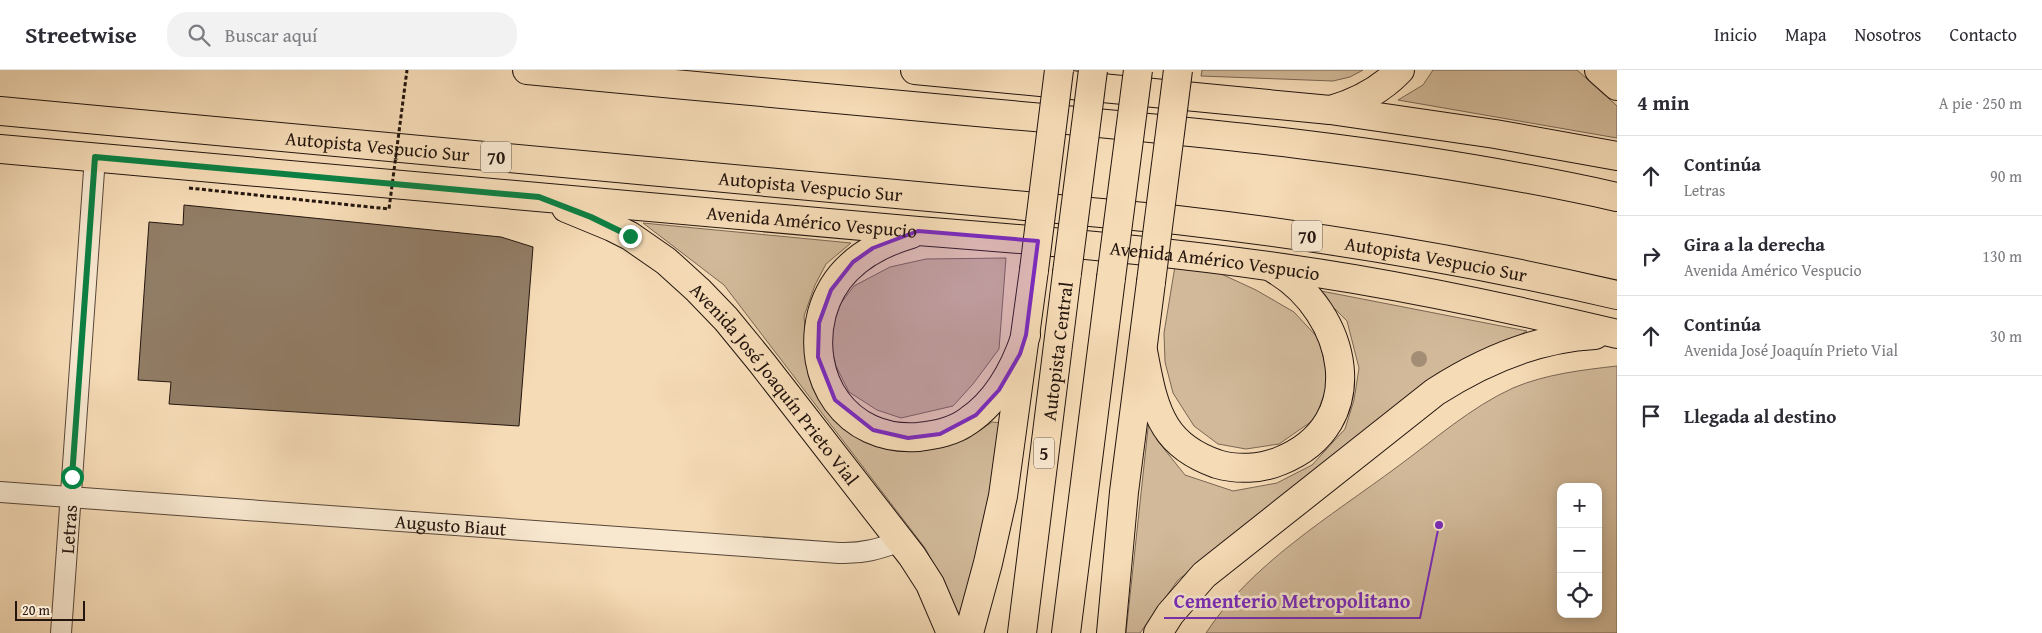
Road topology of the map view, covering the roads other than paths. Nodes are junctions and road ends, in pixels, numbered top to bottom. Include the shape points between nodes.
1 (527, 70) edge
2 (915, 70) edge
3 (1060, 70) edge
4 (1093, 70) edge
5 (1138, 70) edge
6 (1178, 70) edge
7 (1400, 70) edge
8 (1599, 70) edge
9 (954, 72) edge
10 (1617, 86) edge
11 (1330, 110) junction
12 (0, 111) edge
13 (0, 149) edge
14 (1617, 156) edge
15 (95, 157) junction
16 (539, 197) junction
17 (1617, 197) edge
18 (918, 232) junction
19 (1269, 266) junction
20 (1617, 295) edge
21 (1616, 334) edge
22 (1026, 335) junction
23 (1142, 351) junction
24 (0, 492) edge
25 (71, 497) junction
26 (901, 541) junction
27 (61, 633) edge
28 (950, 633) edge
29 (969, 633) edge
30 (1022, 633) edge
31 (1066, 633) edge
32 (1111, 633) edge
33 (1158, 633) edge

1 - 17 main road via 1291,142 1477,169
2 - 9 main road
3 - 22 main road, bridge
4 - 30 main road, Autopista Central / 5, bridge
5 - 31 main road, bridge
6 - 23 main road, bridge
7 - 11 main road via 1362,99
8 - 10 main road
9 - 11 main road
11 - 14 main road
12 - 20 main road, Autopista Vespucio Sur / 70 via 1177,220 1372,246 1536,276
13 - 15 main road, Avenida Américo Vespucio
15 - 16 main road, Avenida Américo Vespucio
15 - 25 street, Letras
16 - 18 main road, Avenida Américo Vespucio
16 - 26 main road, Avenida José Joaquín Prieto Vial via 630,236 698,290 762,363
18 - 19 main road, Avenida Américo Vespucio via 1098,246
18 - 22 main road via 873,248 852,262 831,290 824,306 819,323 818,356 827,387 846,412 874,430 908,438 954,429 976,415 999,390 1011,373
19 - 21 main road, Avenida Américo Vespucio via 1438,294
19 - 23 main road via 1286,276 1314,302 1330,329 1339,359 1336,405 1319,436 1306,447 1290,457 1255,468 1222,466 1196,455 1174,438 1160,416
21 - 33 main road via 1563,339 1511,352 1459,376 1204,575
22 - 29 main road via 1003,496
23 - 32 main road
24 - 25 street, Augusto Biaut
25 - 26 street, Augusto Biaut via 839,553 875,551
25 - 27 street, Letras
26 - 28 main road, Avenida José Joaquín Prieto Vial via 930,584

